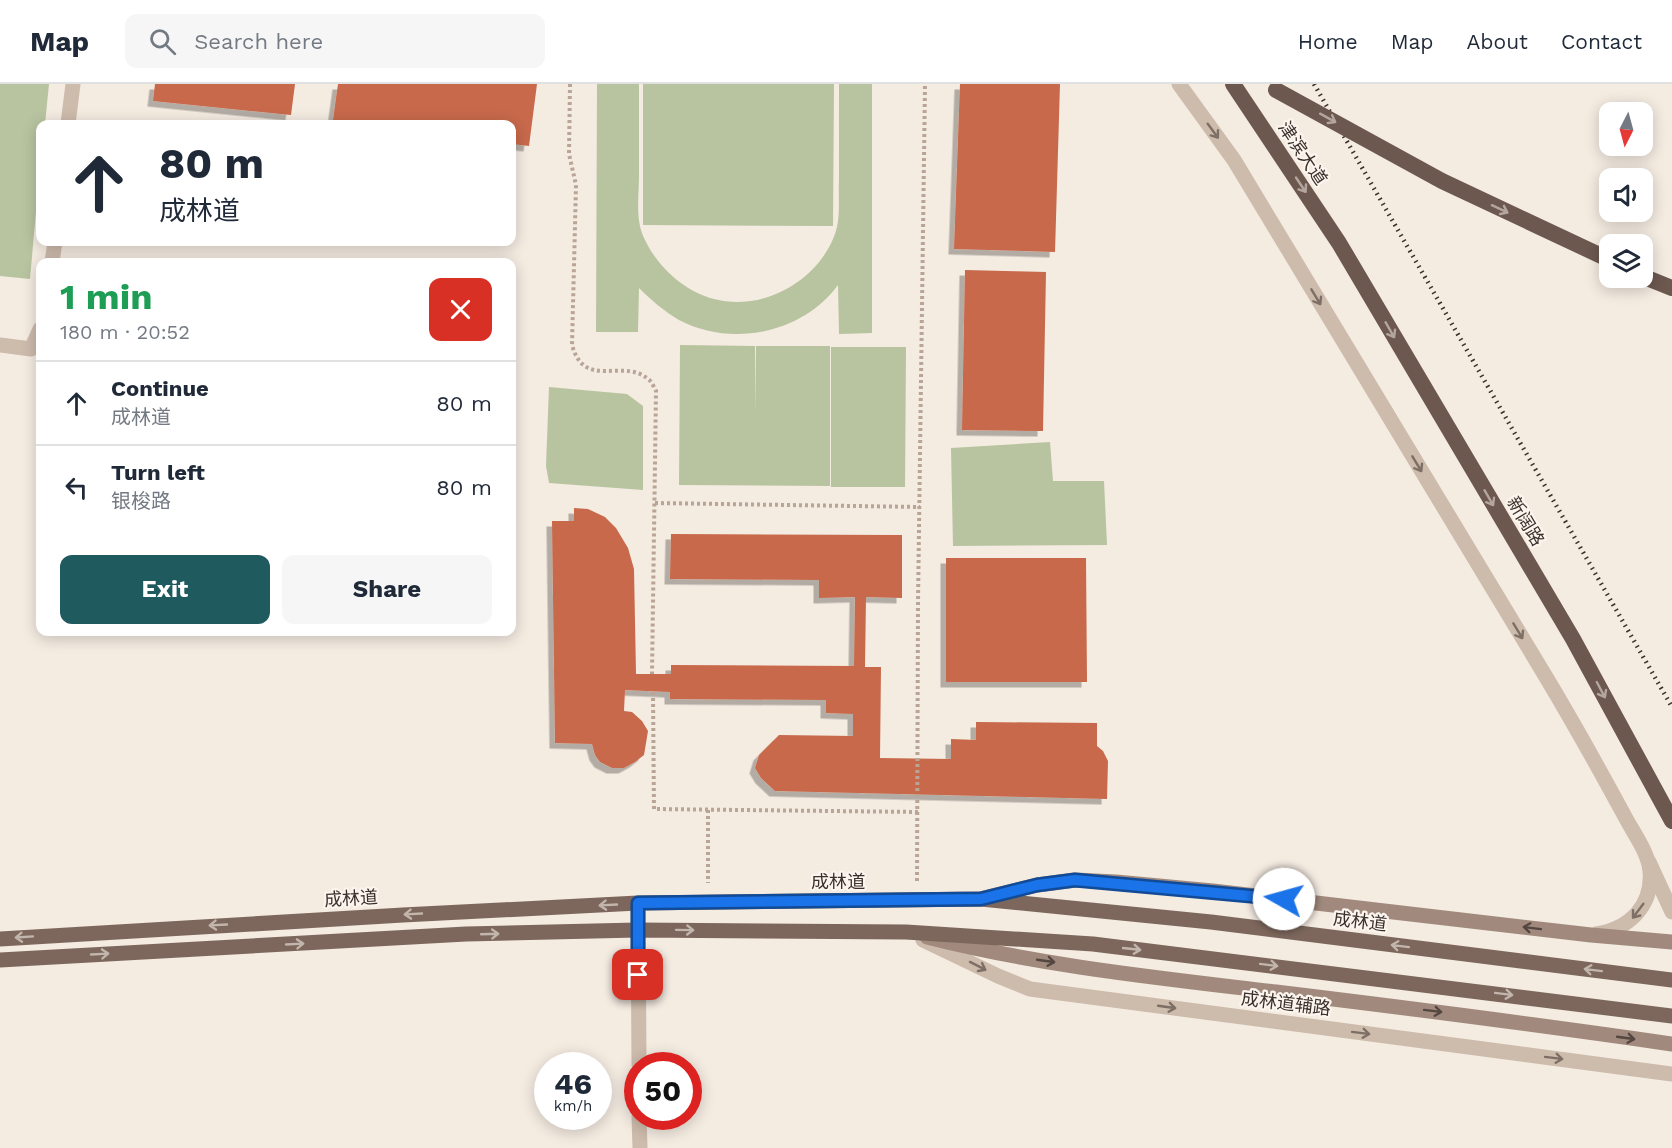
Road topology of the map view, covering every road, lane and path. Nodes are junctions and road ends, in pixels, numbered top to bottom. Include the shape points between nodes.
1 (73, 84) edge
2 (570, 84) edge
3 (925, 84) edge
4 (1179, 84) edge
5 (1233, 84) edge
6 (1265, 84) edge
7 (68, 120) edge
8 (1339, 243) joint
9 (1599, 255) edge
10 (1653, 280) edge
11 (1672, 288) edge
12 (36, 338) edge
13 (0, 345) edge
14 (656, 503) junction
15 (920, 507) junction
16 (652, 674) dead end
17 (652, 692) dead end
18 (708, 810) junction
19 (918, 812) junction
20 (1672, 821) edge
21 (1647, 859) junction
22 (981, 899) junction
23 (916, 900) junction
24 (709, 902) junction
25 (638, 903) junction
26 (1672, 912) edge
27 (637, 930) junction
28 (906, 932) junction
29 (1591, 935) junction
30 (0, 939) edge
31 (1672, 942) edge
32 (0, 960) edge
33 (1672, 980) edge
34 (1672, 1016) edge
35 (1672, 1044) edge
36 (639, 1052) edge
37 (1672, 1074) edge
38 (639, 1130) edge
39 (640, 1148) edge

1 - 7 street
2 - 14 path via 569,154 576,185 572,345 580,364 591,369 632,372 649,379 656,391
3 - 15 path
4 -> 21 street via 1240,170 1580,733
5 -> 8 highway, 津滨大道
6 -> 9 highway, bridge via 1442,181
8 -> 20 highway, 新阔路 via 1574,639
10 - 11 highway
12 - 13 street via 31,349
14 - 15 path
14 - 16 path
15 - 19 path
17 - 18 path via 654,809
18 - 19 path
18 - 24 path
19 - 23 path
21 - 26 street
21 -> 29 street via 1649,889 1637,915 1618,928
22 - 23 main road, 成林道
29 -> 22 main road via 1213,891 1075,880
33 -> 22 main road, 成林道 via 1211,922
23 - 24 main road, 成林道
24 - 25 main road, 成林道
25 - 27 street
25 -> 30 main road, 成林道
27 -> 28 main road
32 -> 27 main road via 466,934
27 - 36 street
28 -> 34 main road via 1093,944
28 -> 35 main road via 1014,957
28 -> 37 street, 成林道辅路 via 1030,988
29 - 31 main road
38 - 39 street

